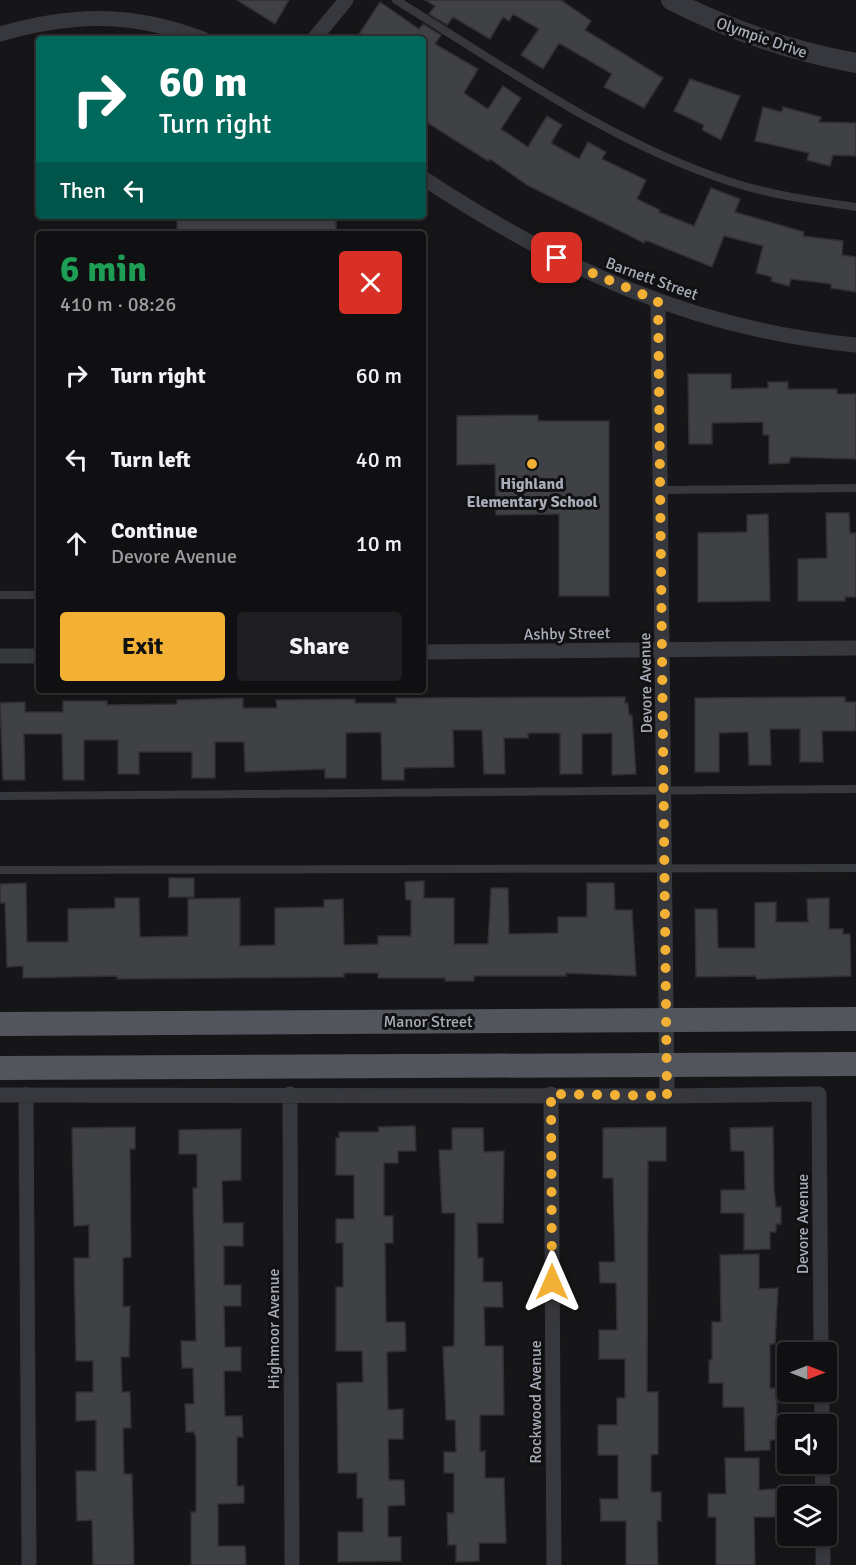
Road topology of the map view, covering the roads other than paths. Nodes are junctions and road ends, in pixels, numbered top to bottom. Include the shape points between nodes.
1 (346, 0) edge
2 (396, 0) edge
3 (671, 0) edge
4 (0, 34) edge
5 (193, 36) edge
6 (316, 36) edge
7 (856, 63) edge
8 (426, 180) edge
9 (856, 207) edge
10 (658, 301) junction
11 (856, 345) edge
12 (856, 488) edge
13 (661, 490) junction
14 (0, 595) edge
15 (36, 595) edge
16 (856, 648) edge
17 (663, 650) junction
18 (426, 652) edge
19 (0, 656) edge
20 (36, 656) edge
21 (856, 789) edge
22 (664, 790) junction
23 (0, 796) edge
24 (856, 868) edge
25 (0, 870) edge
26 (665, 870) junction
27 (667, 1019) junction
28 (856, 1019) edge
29 (0, 1024) edge
30 (856, 1064) edge
31 (667, 1065) junction
32 (0, 1068) edge
33 (290, 1094) junction
34 (551, 1094) junction
35 (0, 1095) edge
36 (26, 1095) junction
37 (667, 1096) junction
38 (821, 1342) edge
39 (823, 1546) edge
40 (29, 1565) edge
41 (292, 1565) edge
42 (554, 1565) edge
43 (823, 1565) edge

1 - 6 street
2 - 9 lane via 603,127 658,154 732,182 810,201
3 - 7 street, Olympic Drive via 756,38
4 - 5 street via 65,19 103,17 161,25
8 - 10 street, Barnett Street via 539,250
10 - 11 street, Barnett Street via 716,320
10 - 13 street, Devore Avenue
12 - 13 lane
13 - 17 street, Devore Avenue
14 - 15 lane
16 - 17 street, Ashby Street
17 - 18 street, Ashby Street
17 - 22 street, Devore Avenue
19 - 20 street
21 - 22 lane
22 - 23 lane
22 - 26 street, Devore Avenue
24 - 26 lane
25 - 26 lane
26 - 27 street, Devore Avenue
27 - 28 main road, Manor Street
27 - 29 main road, Manor Street
27 - 31 street, Devore Avenue
30 - 31 main road
31 - 32 main road
31 - 37 street, Devore Avenue
33 - 34 street
33 - 36 street
33 - 41 street, Highmoor Avenue
34 - 37 street
34 - 42 street, Rockwood Avenue
35 - 36 street
36 - 40 street
37 - 38 street, Devore Avenue via 819,1094
39 - 43 street

